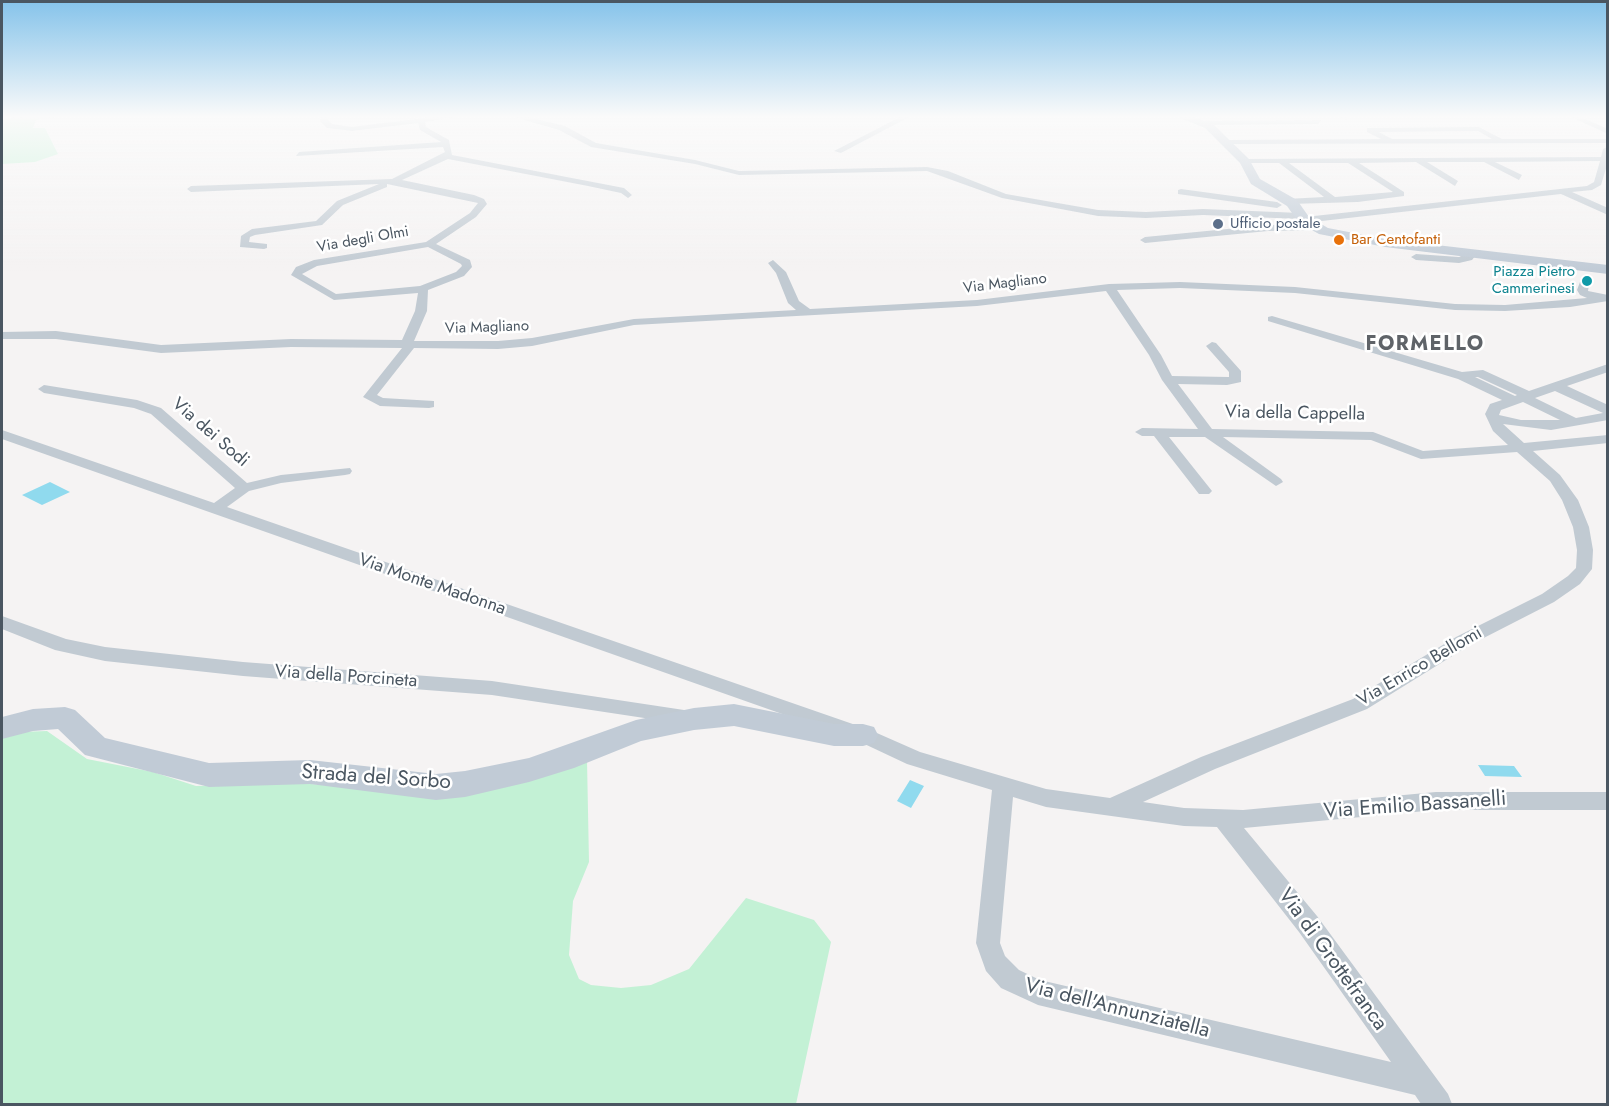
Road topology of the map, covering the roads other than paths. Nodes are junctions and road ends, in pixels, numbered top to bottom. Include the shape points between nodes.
1 (423, 168) edge
2 (507, 168) edge
3 (718, 168) edge
4 (1248, 168) edge
5 (1291, 168) edge
6 (1361, 168) edge
7 (1430, 168) edge
8 (1501, 168) edge
9 (1539, 168) edge
10 (1602, 168) edge
11 (1544, 170) dead end
12 (1519, 177) dead end
13 (394, 182) junction
14 (1455, 183) dead end
15 (191, 189) dead end
16 (1578, 189) junction
17 (1608, 189) edge
18 (1562, 191) junction
19 (1181, 192) dead end
20 (628, 195) dead end
21 (1333, 200) junction
22 (1608, 212) edge
23 (1301, 214) junction
24 (1145, 240) dead end
25 (429, 244) junction
26 (264, 246) dead end
27 (1472, 254) junction
28 (1416, 258) dead end
29 (773, 262) dead end
30 (1608, 270) edge
31 (1584, 284) dead end
32 (1109, 287) junction
33 (422, 289) junction
34 (1605, 299) edge
35 (809, 313) junction
36 (1272, 319) dead end
37 (2, 336) edge
38 (409, 344) junction
39 (1212, 346) dead end
40 (1608, 368) edge
41 (1167, 380) junction
42 (1556, 386) junction
43 (44, 389) dead end
44 (1521, 397) junction
45 (1589, 402) junction
46 (429, 404) dead end
47 (1608, 410) edge
48 (1556, 413) junction
49 (1608, 416) edge
50 (1493, 418) junction
51 (1574, 423) junction
52 (1142, 432) dead end
53 (1158, 432) junction
54 (1208, 433) junction
55 (2, 435) edge
56 (1608, 439) edge
57 (1520, 448) junction
58 (345, 471) dead end
59 (1276, 482) dead end
60 (244, 488) junction
61 (1204, 491) dead end
62 (215, 510) junction
63 (2, 622) edge
64 (694, 719) junction
65 (2, 728) edge
66 (863, 735) junction
67 (1003, 787) junction
68 (1608, 801) edge
69 (1114, 806) junction
70 (1223, 819) junction
71 (1421, 1083) junction
72 (1438, 1104) edge

1 - 13 street
2 - 20 street via 624,191
3 - 23 street via 736,172 945,172 1010,197 1104,213
4 - 23 street via 1255,181
5 - 21 street
6 - 21 street via 1401,194
7 - 14 street
8 - 12 street
9 - 11 street
10 - 16 street via 1598,183
13 - 15 street
13 - 25 street via 482,202 473,215
13 - 26 street via 340,203 319,223 252,232 243,245
16 - 17 street
16 - 18 street
18 - 22 street
18 - 23 street
19 - 23 street
21 - 23 street
23 - 24 street via 1249,230
23 - 27 street via 1341,237
25 - 33 street via 466,262 467,267 460,274
25 - 33 street, Via degli Olmi via 314,263 296,275 334,297
27 - 28 street via 1459,260
27 - 30 street
29 - 35 street via 795,303
31 - 34 street via 1584,293
32 - 34 street, Via Magliano via 1180,285 1295,290 1475,307
32 - 35 street, Via Magliano via 977,303
32 - 41 street via 1161,364
33 - 38 street, Via Magliano via 421,311
35 - 38 street, Via Magliano via 634,322 515,344
36 - 44 street via 1462,376 1479,373
37 - 38 street, Via Magliano via 56,335 161,349 291,343
38 - 46 street via 370,398
39 - 41 street, Via della Cappella via 1235,371 1236,379
40 - 42 street
41 - 54 street, Via della Cappella
42 - 44 street
42 - 45 street
43 - 60 street, Via dei Sodi via 137,404 156,411
44 - 48 street
44 - 50 street via 1496,407
45 - 47 street
45 - 48 street
48 - 51 street
49 - 51 street
50 - 51 street via 1534,426
50 - 57 street, Via Enrico Bellomi
52 - 53 street, Via della Cappella
53 - 54 street, Via della Cappella
53 - 61 street
54 - 57 street, Via della Cappella via 1373,436 1421,455
54 - 59 street, Via della Cappella
55 - 62 street, Via Monte Madonna
56 - 57 street
57 - 69 street, Via Enrico Bellomi via 1555,477 1570,500 1581,527 1585,559 1584,569 1574,580 1360,704 1208,763
58 - 60 street, Via dei Sodi
60 - 62 street, Via dei Sodi
62 - 66 street, Via Monte Madonna
63 - 64 street, Via della Porcineta via 62,645 124,657 492,688
64 - 65 street, Strada del Sorbo via 636,731 521,772 436,787 310,772 209,776 96,747 65,718 33,720
64 - 66 street, Strada del Sorbo via 734,715 834,735
66 - 67 street, Via Monte Madonna via 914,758
67 - 69 street, Via Emilio Bassanelli via 1046,798
67 - 71 street, Via dell'Annunziatella via 988,943 995,963 1010,980 1038,993
68 - 70 street, Via Emilio Bassanelli via 1436,801
69 - 70 street, Via Emilio Bassanelli
70 - 71 street, Via di Grottefranca via 1308,924
71 - 72 street, Via di Grottefranca

